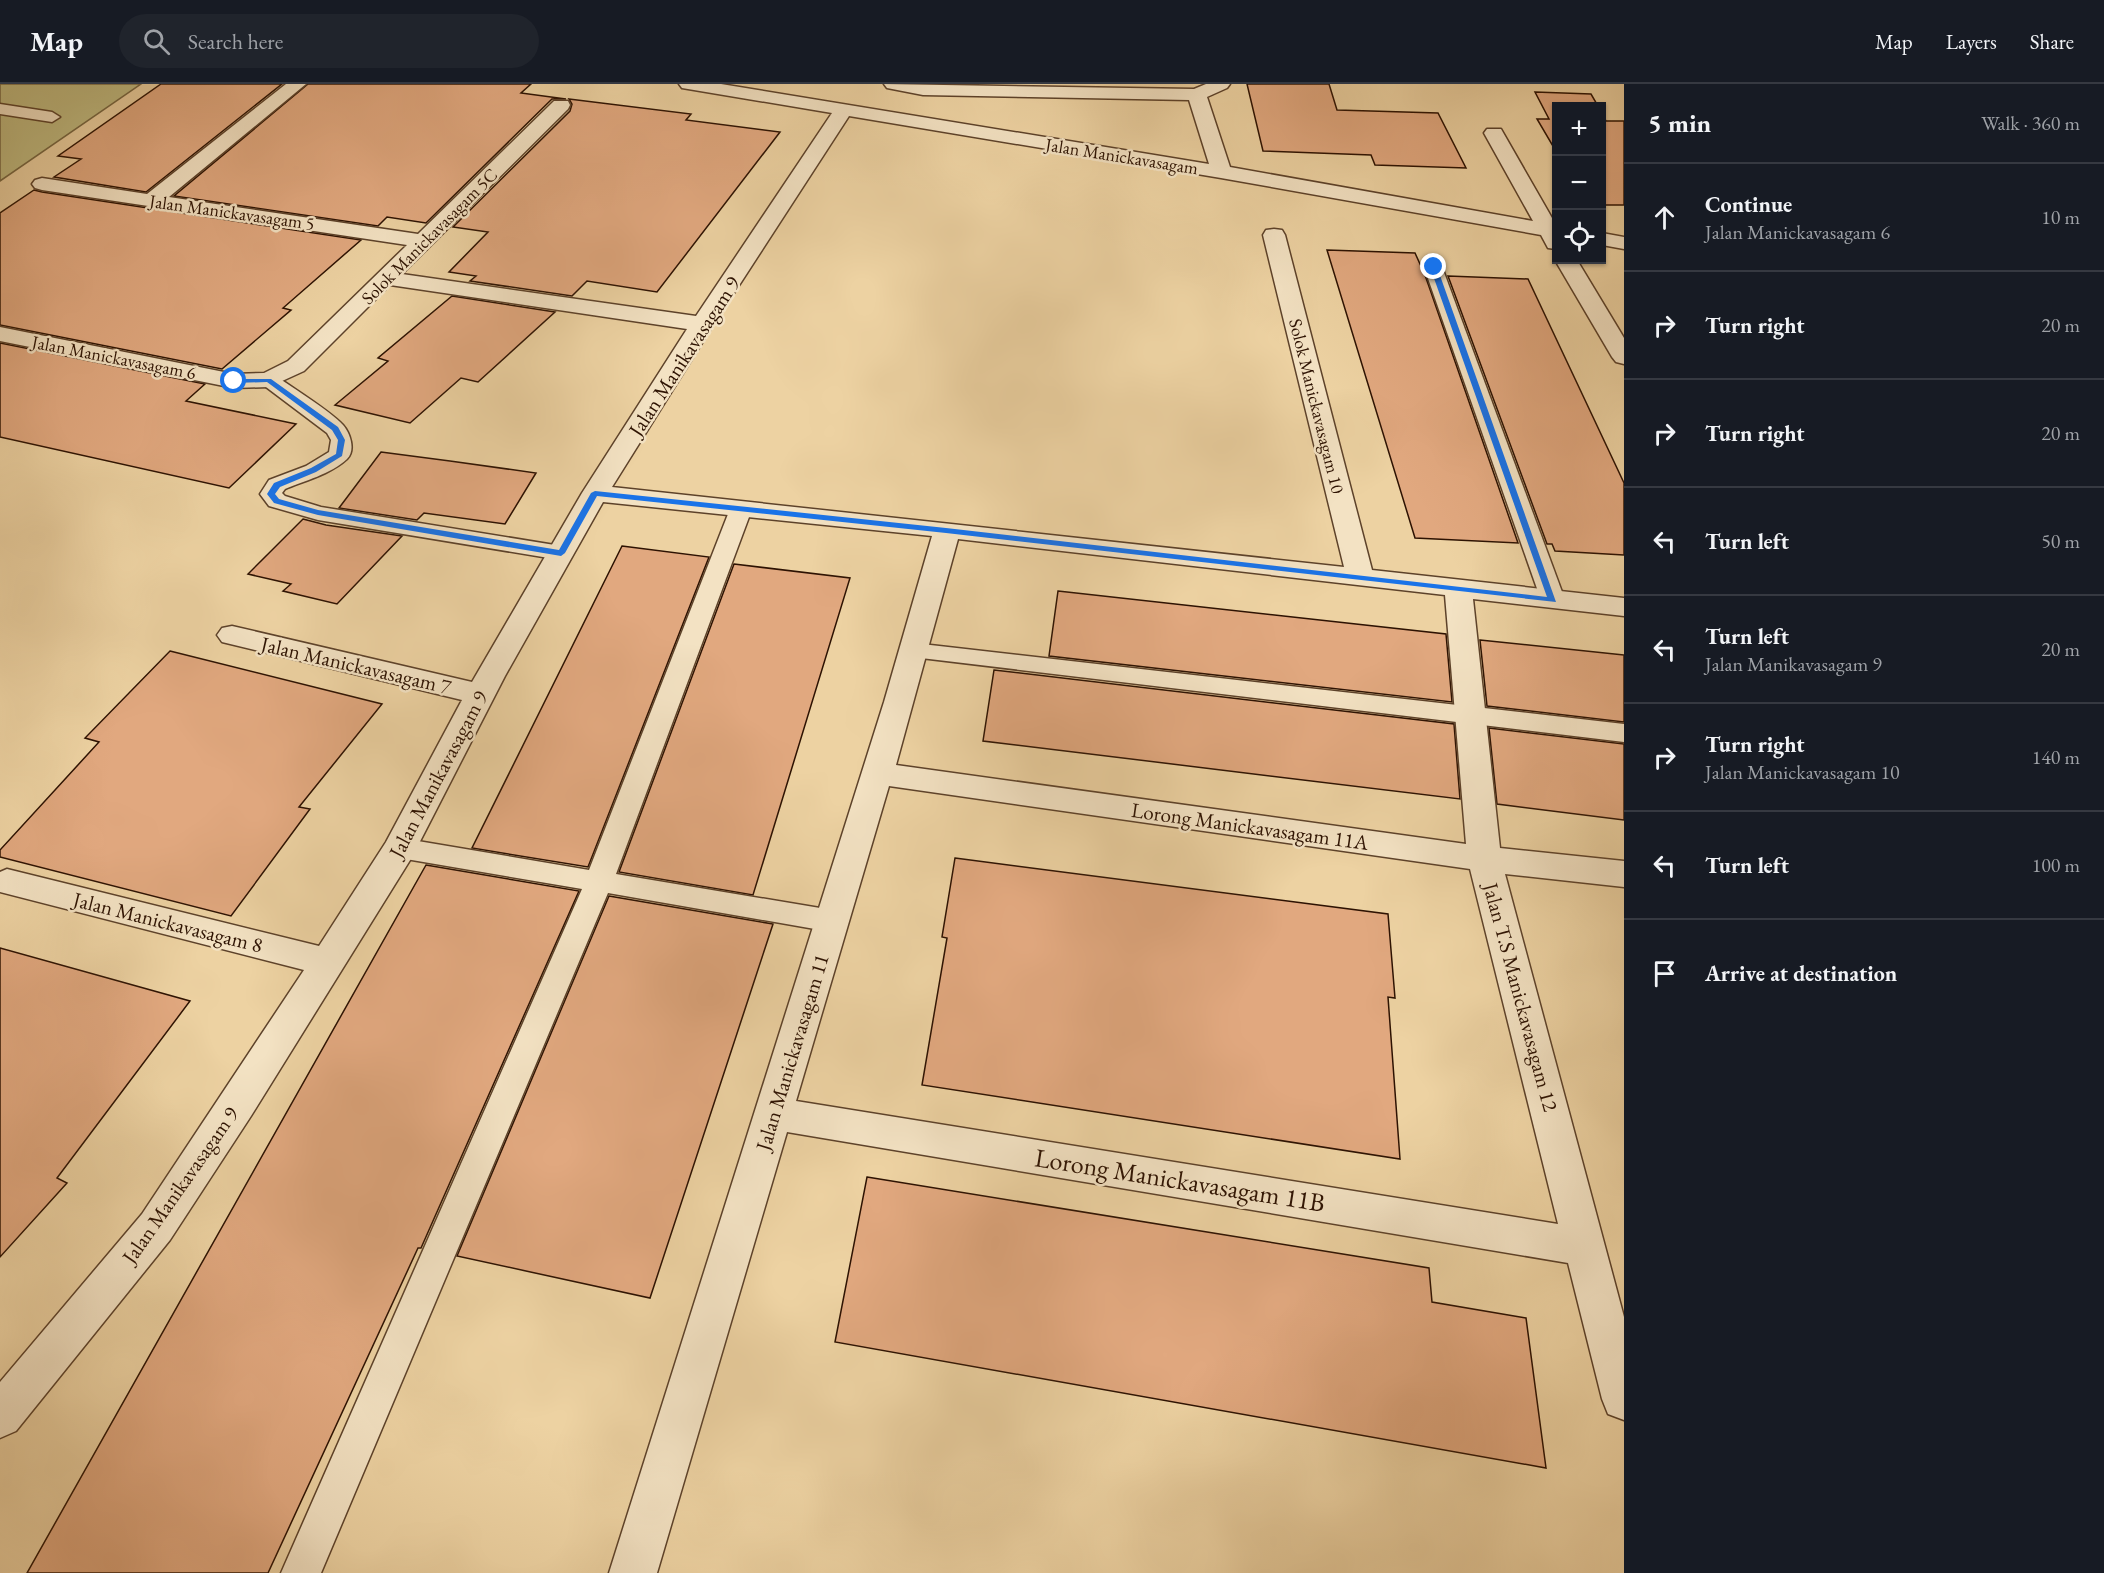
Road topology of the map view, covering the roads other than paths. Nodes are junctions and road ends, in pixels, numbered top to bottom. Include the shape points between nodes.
1 (297, 84) edge
2 (688, 84) edge
3 (893, 84) edge
4 (1221, 84) edge
5 (716, 86) edge
6 (1197, 95) junction
7 (561, 105) dead end
8 (0, 109) edge
9 (844, 110) junction
10 (52, 117) dead end
11 (1494, 133) dead end
12 (1221, 172) junction
13 (42, 184) dead end
14 (152, 201) junction
15 (1552, 232) edge
16 (1274, 235) dead end
17 (1552, 235) edge
18 (1606, 240) edge
19 (423, 241) junction
20 (1624, 243) edge
21 (1568, 264) edge
22 (1434, 267) dead end
23 (385, 278) junction
24 (702, 324) junction
25 (0, 334) edge
26 (1624, 357) edge
27 (296, 366) joint
28 (269, 380) junction
29 (595, 493) junction
30 (741, 509) junction
31 (946, 530) junction
32 (561, 553) junction
33 (1360, 576) junction
34 (1458, 588) junction
35 (1553, 600) junction
36 (1624, 607) edge
37 (232, 635) dead end
38 (913, 651) junction
39 (481, 694) junction
40 (1471, 715) junction
41 (1624, 733) edge
42 (877, 773) junction
43 (400, 848) junction
44 (1484, 859) junction
45 (1624, 874) edge
46 (599, 881) junction
47 (7, 882) dead end
48 (832, 921) junction
49 (328, 962) junction
50 (773, 1113) junction
51 (1587, 1247) junction
52 (1624, 1399) edge
53 (0, 1416) edge
54 (301, 1573) edge
55 (633, 1573) edge

1 - 14 street
2 - 5 street, Jalan Manickavasagam
3 - 6 street via 923,89
4 - 6 street
5 - 9 street, Jalan Manickavasagam
6 - 12 street
7 - 19 street, Solok Manickavasagam 5C
8 - 10 lane
9 - 12 street, Jalan Manickavasagam
9 - 24 street, Jalan Manikavasagam 9
11 - 15 street
12 - 17 street, Jalan Manickavasagam
13 - 14 street, Jalan Manickavasagam 5
14 - 19 street, Jalan Manickavasagam 5
16 - 33 street, Solok Manickavasagam 10
18 - 20 street
19 - 23 street, Solok Manickavasagam 5C
21 - 26 street
22 - 35 lane
23 - 24 street
23 - 27 street, Solok Manickavasagam 5C
24 - 29 street, Jalan Manikavasagam 9
25 - 28 street, Jalan Manickavasagam 6 via 234,381
27 - 28 street, Jalan Manickavasagam 6
28 - 32 lane via 335,429 342,440 339,455 277,485 271,494 277,501 318,513
29 - 30 street
29 - 32 street, Jalan Manikavasagam 9
30 - 31 street
30 - 46 lane
31 - 33 street
31 - 38 street, Jalan Manickavasagam 11
32 - 39 street, Jalan Manikavasagam 9
33 - 34 street
34 - 35 street
34 - 40 street, Jalan T.S Manickavasagam 12
35 - 36 street
37 - 39 street, Jalan Manickavasagam 7
38 - 40 lane
38 - 42 street, Jalan Manickavasagam 11
39 - 43 street, Jalan Manikavasagam 9
40 - 41 lane
40 - 44 street, Jalan T.S Manickavasagam 12
42 - 44 street, Lorong Manickavasagam 11A
42 - 48 street, Jalan Manickavasagam 11
43 - 46 lane
43 - 49 street, Jalan Manikavasagam 9
44 - 45 street, Lorong Manickavasagam 11A
44 - 51 street, Jalan T.S Manickavasagam 12
46 - 48 lane
46 - 54 lane
47 - 49 street, Jalan Manickavasagam 8
48 - 50 street, Jalan Manickavasagam 11
49 - 53 street, Jalan Manikavasagam 9 via 156,1227
50 - 51 street, Lorong Manickavasagam 11B
50 - 55 street, Jalan Manickavasagam 11
51 - 52 street, Jalan T.S Manickavasagam 12

